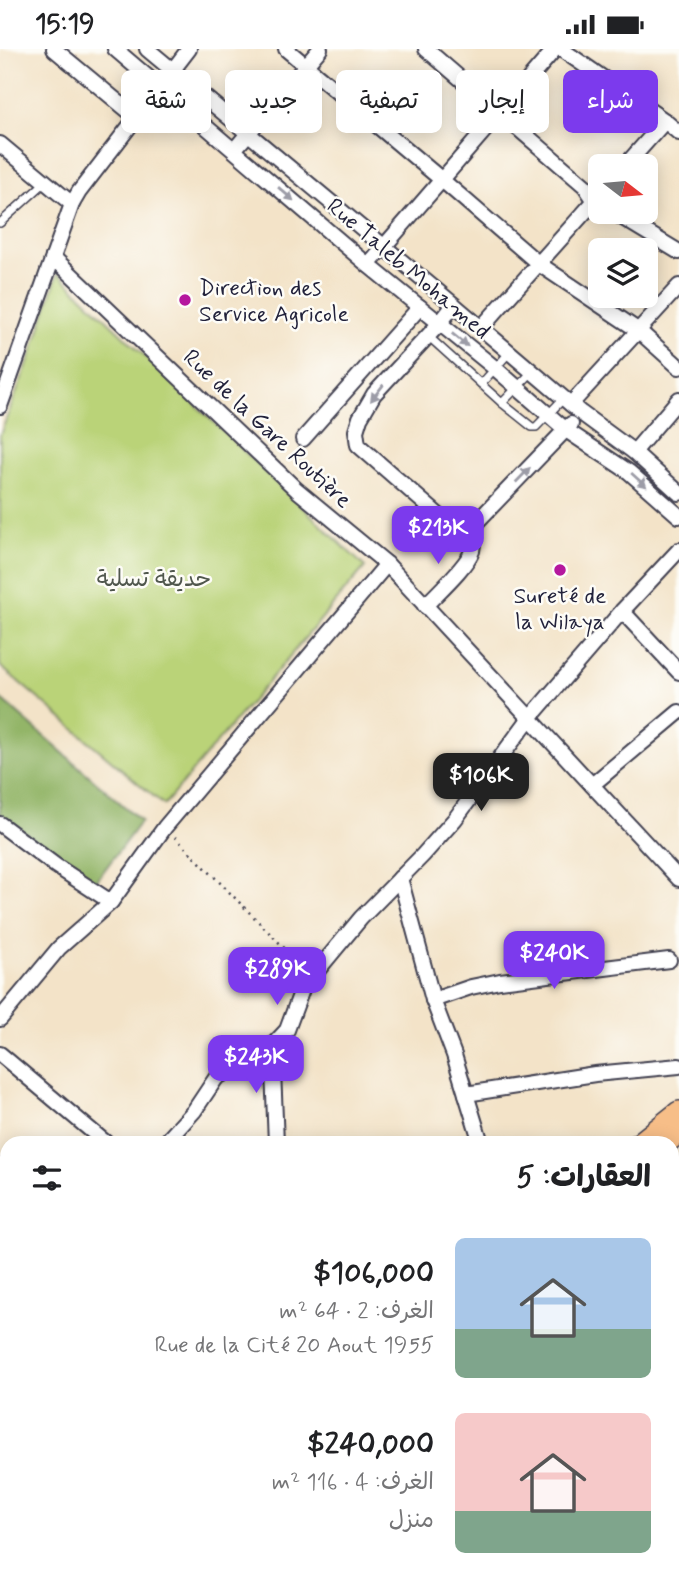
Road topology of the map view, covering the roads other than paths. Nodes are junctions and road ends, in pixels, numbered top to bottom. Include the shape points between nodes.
1 (54, 49) edge
2 (115, 49) edge
3 (146, 49) edge
4 (189, 49) edge
5 (286, 49) edge
6 (320, 49) edge
7 (426, 49) edge
8 (555, 49) edge
9 (561, 49) edge
10 (306, 67) junction
11 (140, 70) edge
12 (172, 70) joint
13 (536, 70) edge
14 (456, 74) edge
15 (211, 103) edge
16 (121, 105) edge
17 (665, 121) junction
18 (211, 131) edge
19 (124, 133) edge
20 (482, 133) edge
21 (525, 133) edge
22 (679, 133) edge
23 (248, 134) junction
24 (0, 144) edge
25 (233, 150) junction
26 (636, 154) edge
27 (442, 180) junction
28 (52, 187) junction
29 (588, 189) edge
30 (72, 204) junction
31 (588, 212) edge
32 (0, 223) edge
33 (633, 224) edge
34 (384, 248) junction
35 (679, 252) edge
36 (53, 257) junction
37 (539, 264) junction
38 (368, 265) junction
39 (679, 286) edge
40 (454, 305) junction
41 (419, 307) junction
42 (440, 323) junction
43 (481, 328) junction
44 (639, 331) junction
45 (428, 336) junction
46 (510, 352) junction
47 (679, 367) edge
48 (496, 369) junction
49 (532, 372) junction
50 (481, 384) junction
51 (517, 387) junction
52 (679, 398) edge
53 (502, 403) junction
54 (572, 405) junction
55 (0, 407) edge
56 (548, 415) junction
57 (566, 430) junction
58 (303, 439) dead end
59 (634, 452) junction
60 (679, 493) edge
61 (679, 516) edge
62 (470, 529) junction
63 (679, 549) edge
64 (387, 564) junction
65 (425, 606) junction
66 (622, 611) junction
67 (679, 672) edge
68 (679, 712) edge
69 (528, 719) junction
70 (592, 785) junction
71 (0, 824) edge
72 (400, 878) junction
73 (679, 880) edge
74 (111, 902) junction
75 (669, 960) dead end
76 (433, 1000) junction
77 (0, 1019) edge
78 (272, 1046) junction
79 (0, 1054) edge
80 (679, 1066) edge
81 (466, 1094) junction
82 (679, 1112) edge
83 (98, 1136) edge
84 (171, 1136) edge
85 (276, 1136) edge
86 (479, 1136) edge
87 (649, 1136) edge

1 - 16 street
2 - 11 street, Rue Taleb Mohamed
3 - 12 street
4 - 12 street
5 - 10 street
6 - 10 street
7 - 14 street
8 - 13 street
9 - 17 street
10 - 23 street
10 - 27 street
15 - 23 street
17 - 22 street
17 - 26 street
18 - 25 street, Rue Taleb Mohamed
19 - 30 street
20 - 27 street
21 - 29 street
23 - 25 street
23 - 34 street, Rue Taleb Mohamed
24 - 28 street
25 -> 38 street, Rue Taleb Mohamed
27 - 34 street
27 - 37 street
28 - 30 street
28 - 32 lane via 41,186
30 - 36 street
31 - 37 street
33 - 35 street
34 - 38 street
34 - 40 street, Rue Taleb Mohamed
36 - 55 street
36 - 64 street, Rue de la Gare Routière via 297,490
37 - 43 street
37 - 44 street
38 - 41 street, Rue Taleb Mohamed
39 - 44 street
40 - 42 street
40 - 43 street, Rue Taleb Mohamed
41 - 42 street, Rue Taleb Mohamed
41 - 58 street
42 - 45 street
42 -> 48 street, Rue Taleb Mohamed
43 - 46 street, Rue Taleb Mohamed
44 - 47 street
44 - 54 street
45 - 50 lane
45 -> 62 street via 374,394 360,418 358,445 452,527
46 - 48 lane
46 - 49 street, Rue Taleb Mohamed
48 - 50 lane
48 - 51 street, Rue Taleb Mohamed
49 - 51 lane
49 - 54 street, Rue Taleb Mohamed
50 - 53 lane
51 - 53 lane
51 - 56 street, Rue Taleb Mohamed
52 - 59 street
53 - 56 lane via 532,427
54 - 56 lane
54 - 57 street
54 - 59 street, Rue Taleb Mohamed
56 - 57 street, Rue Taleb Mohamed
57 -> 61 street, Rue Taleb Mohamed via 629,472
62 -> 57 street
59 - 60 street, Rue Taleb Mohamed
62 - 65 street via 473,548 468,559
63 - 66 street
64 - 65 street, Rue de la Gare Routière
64 - 74 street via 165,827
65 - 69 street, Rue de la Gare Routière
66 - 67 street
66 - 69 street
68 - 70 street
69 - 70 street, Rue de la Gare Routière
69 - 72 street via 455,819
70 - 73 street, Rue de la Gare Routière
71 - 74 street
72 - 76 street
72 - 78 street via 304,984 287,1030
74 - 77 street via 59,948
75 - 76 street via 500,981
76 - 81 street
78 - 84 street via 216,1078
78 - 85 street
79 - 83 street
80 - 81 street
81 - 86 street
82 - 87 main road

